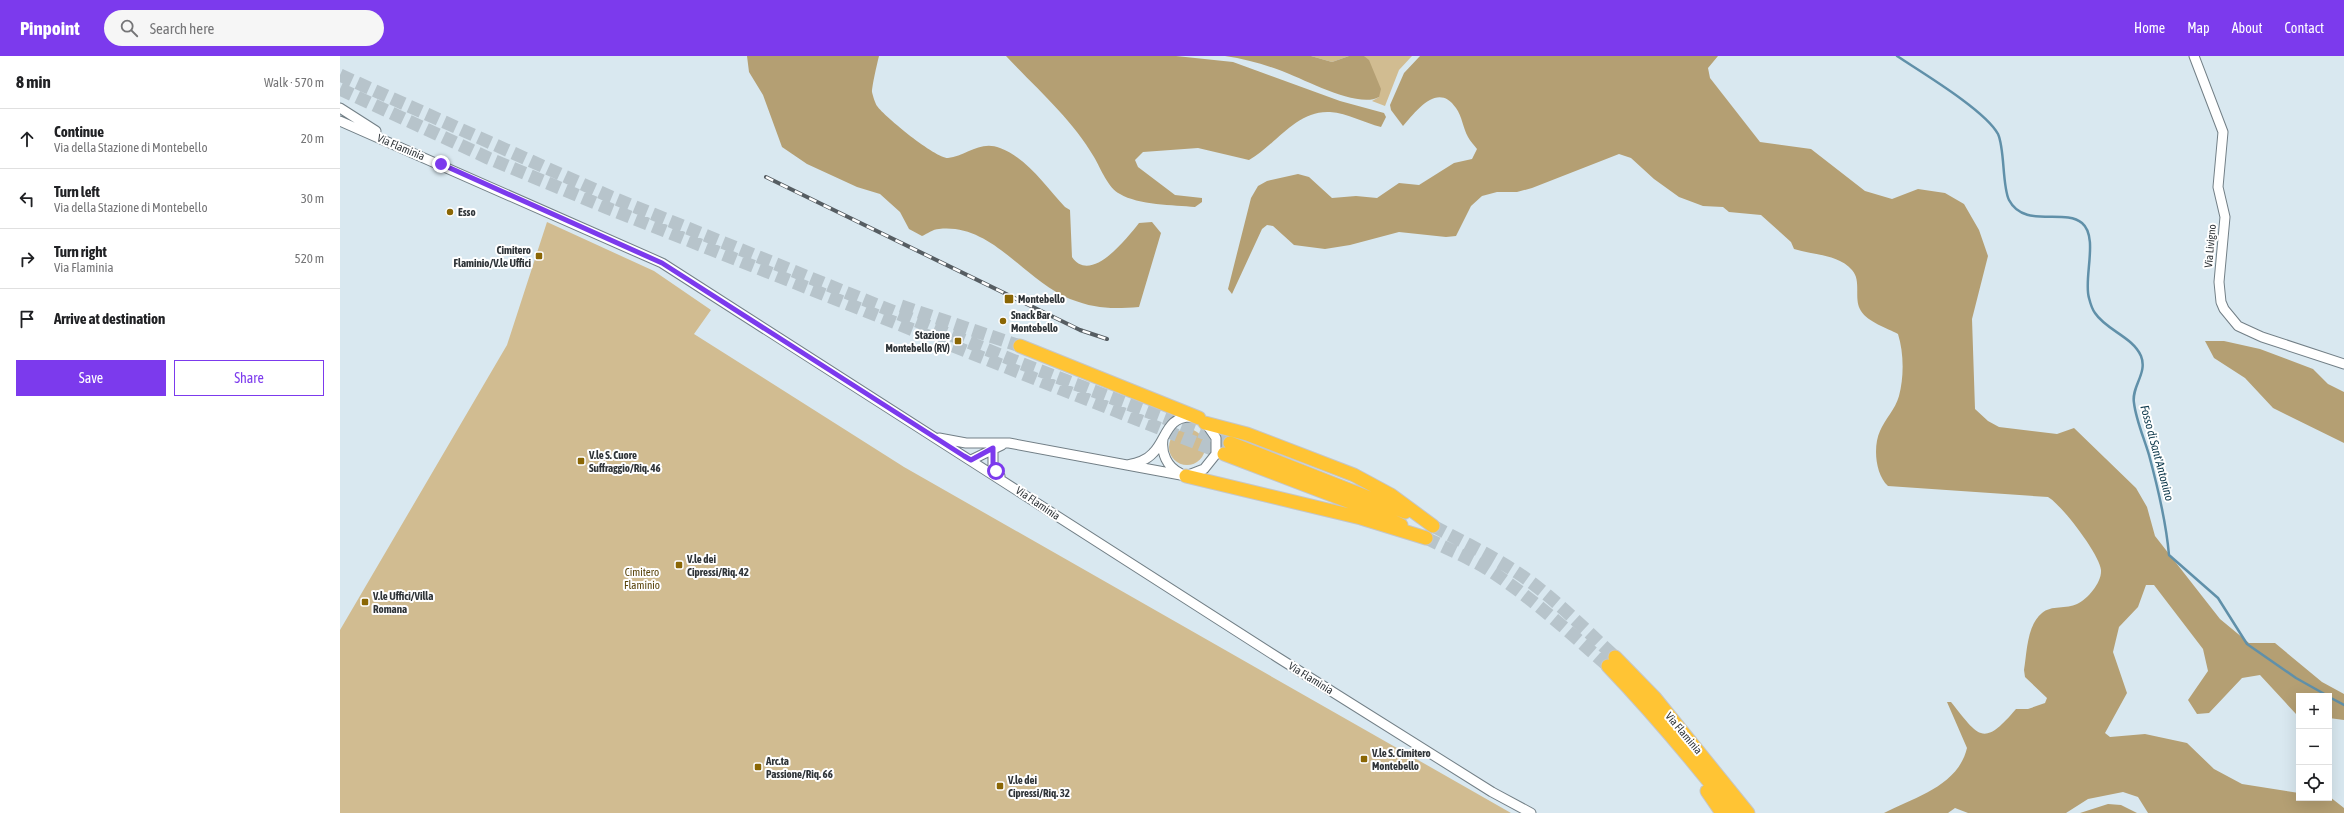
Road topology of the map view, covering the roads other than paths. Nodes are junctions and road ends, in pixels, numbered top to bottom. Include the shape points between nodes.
1 (2194, 56) edge
2 (340, 108) edge
3 (340, 121) edge
4 (402, 148) junction
5 (1020, 346) tunnel mouth
6 (2344, 364) edge
7 (1202, 420) junction
8 (1164, 436) junction
9 (934, 437) junction
10 (985, 443) junction
11 (1009, 443) junction
12 (993, 448) junction
13 (967, 458) junction
14 (1127, 465) junction
15 (1186, 476) junction
16 (1005, 481) junction
17 (1689, 756) junction
18 (1531, 813) edge
19 (1722, 813) edge
20 (1734, 813) edge
21 (1748, 813) edge

1 - 6 street, Via Livigno via 2223,132 2218,193 2225,217 2219,282 2224,309 2238,326 2262,338
2 - 4 street
3 - 4 street, Via Flaminia
4 - 9 street, Via Flaminia via 662,263
5 - 7 highway
7 - 8 street via 1186,416 1178,419 1167,427
7 - 15 street via 1216,438 1216,454 1204,469
7 - 15 highway via 1247,434 1354,475 1391,495 1433,526 1383,502 1227,448 1366,508 1426,538 1361,518
8 - 14 street via 1149,457
8 - 15 street via 1162,450 1167,461 1174,470
9 - 10 street via 955,442
9 - 13 street, Via Flaminia
10 - 11 street
10 - 13 street
11 - 12 street
11 - 14 street
12 - 13 street
12 - 16 street via 993,465
13 - 16 street, Via Flaminia
14 - 15 street
16 - 18 street, Via Flaminia via 1321,685 1492,792
17 - 19 highway via 1699,780
17 - 20 highway, Via Flaminia
17 - 21 highway, Via Flaminia via 1611,662 1655,698

